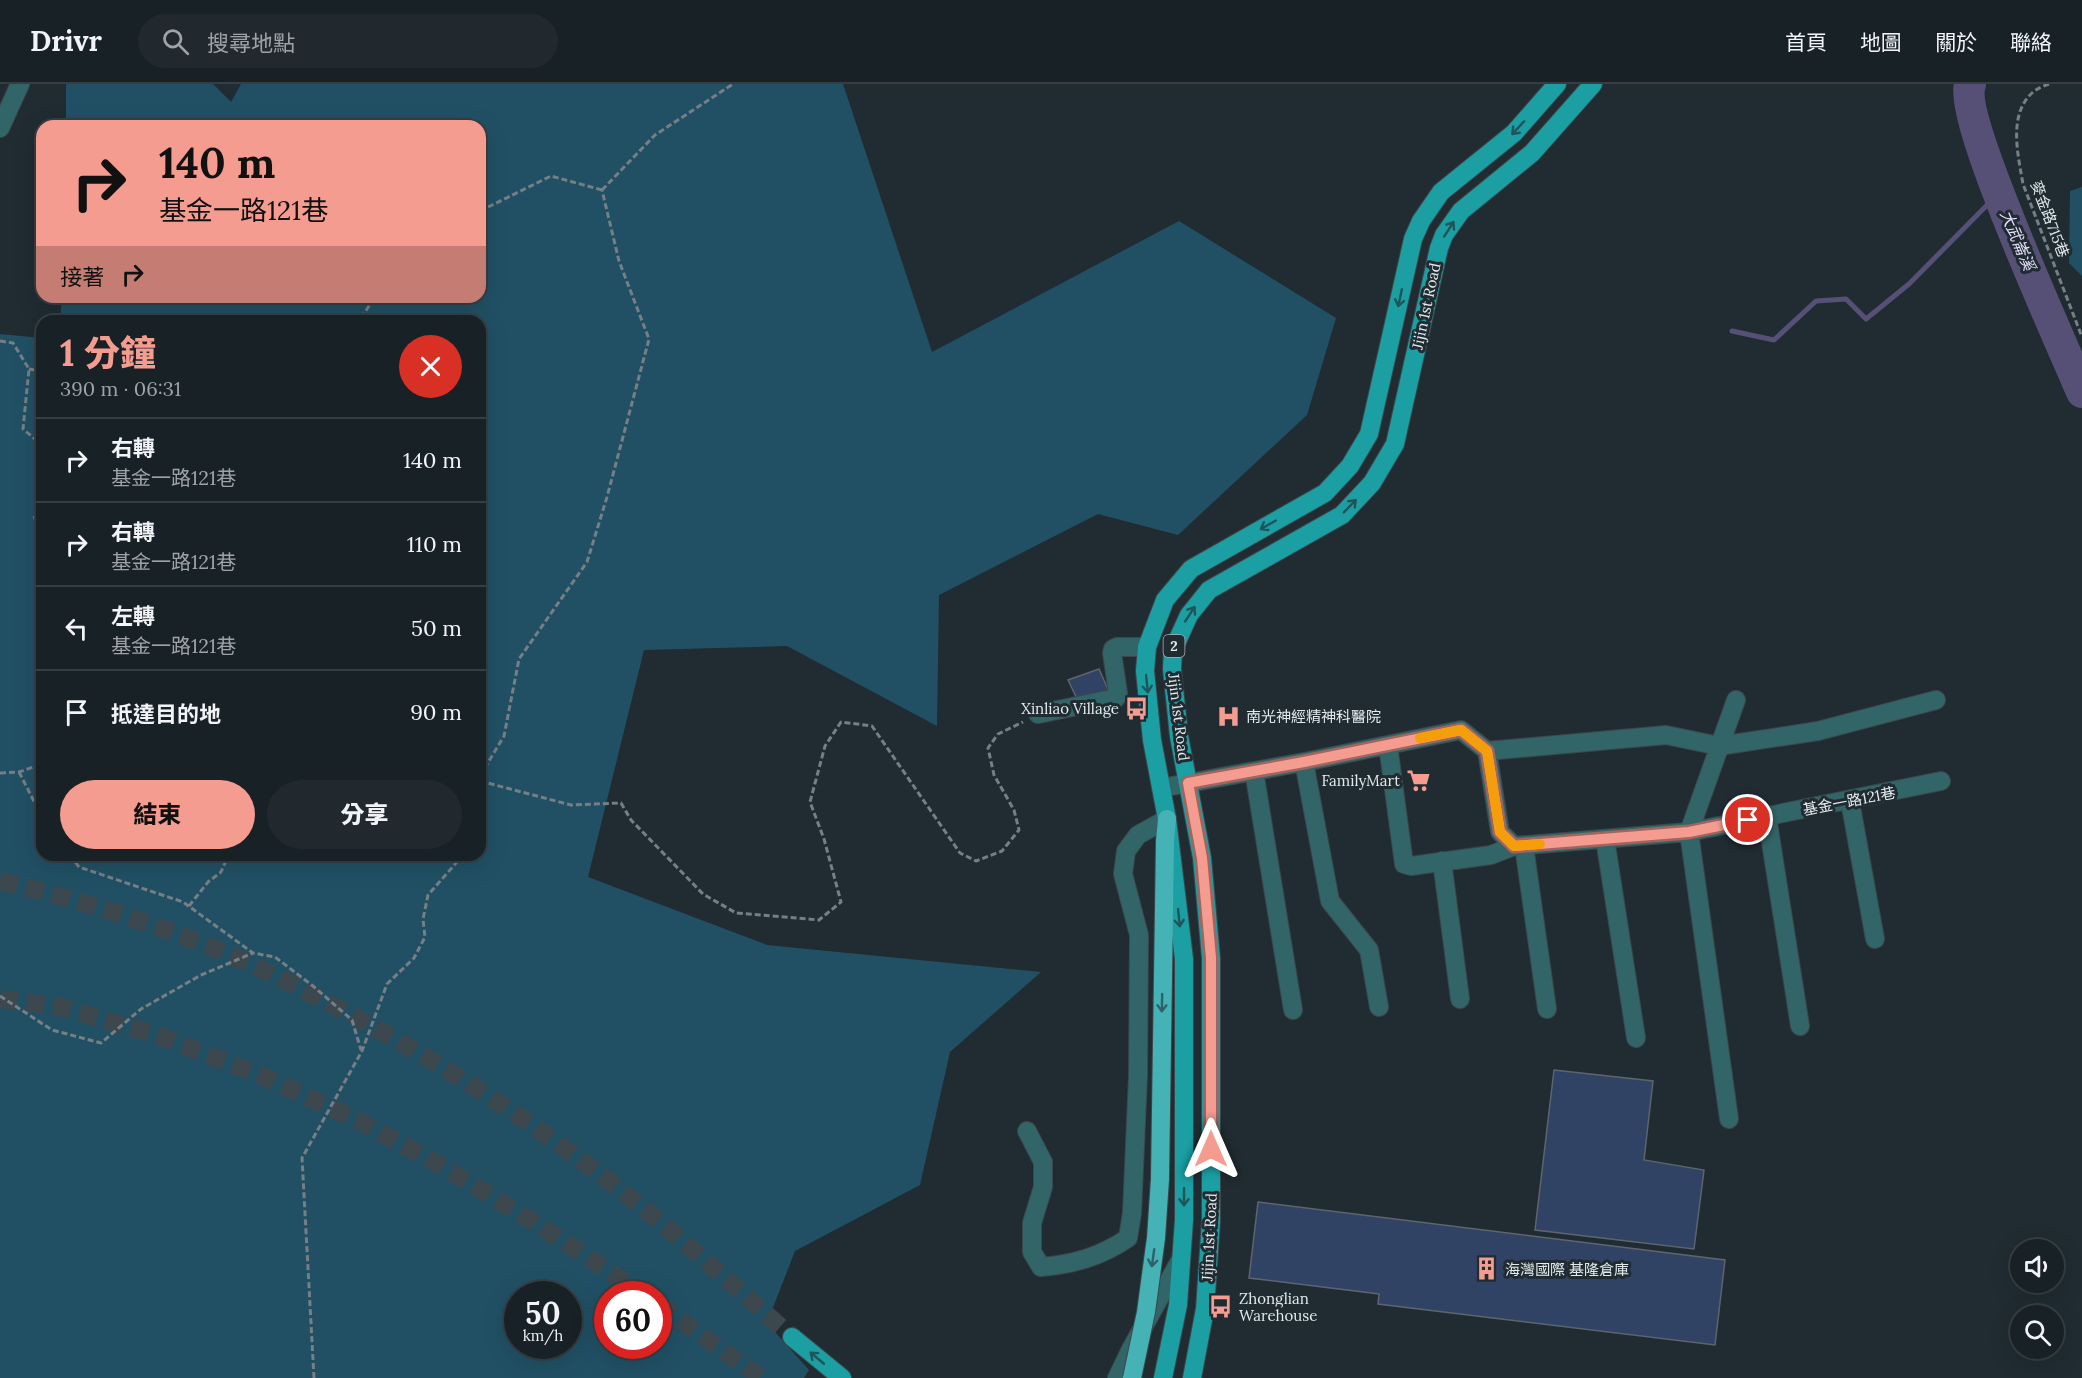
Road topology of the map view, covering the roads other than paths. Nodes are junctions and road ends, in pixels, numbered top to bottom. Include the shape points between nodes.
1 (20, 84) edge
2 (1557, 84) edge
3 (1593, 84) edge
4 (0, 128) edge
5 (1147, 647) junction
6 (1736, 699) dead end
7 (1936, 700) dead end
8 (1038, 714) road end
9 (1388, 745) junction
10 (1719, 746) junction
11 (1487, 751) junction
12 (1304, 762) junction
13 (1254, 771) junction
14 (1941, 781) dead end
15 (1188, 783) junction
16 (1161, 788) junction
17 (1850, 801) junction
18 (1194, 813) junction
19 (1767, 817) junction
20 (1167, 819) junction
21 (1689, 832) junction
22 (1605, 839) junction
23 (1519, 846) junction
24 (1442, 861) junction
25 (1875, 939) dead end
26 (1460, 999) dead end
27 (1379, 1007) dead end
28 (1547, 1009) dead end
29 (1293, 1010) dead end
30 (1800, 1026) dead end
31 (1636, 1038) dead end
32 (1729, 1119) dead end
33 (1027, 1131) dead end
34 (1181, 1260) junction
35 (1208, 1265) junction
36 (792, 1337) tunnel mouth
37 (842, 1378) edge
38 (1117, 1378) edge
39 (1132, 1378) edge
40 (1163, 1378) edge
41 (1192, 1378) edge

1 - 4 street
2 -> 5 main road, Jijin 1st Road / 2 via 1514,133 1441,192 1421,221 1413,238 1369,434 1350,466 1325,493 1191,569 1165,600
15 -> 3 main road, Jijin 1st Road / 2 via 1172,659 1189,615 1209,590 1342,515 1372,483 1395,444 1444,235 1461,211 1532,153
5 - 8 street via 1113,649 1116,698
5 -> 16 main road, Jijin 1st Road / 2 via 1145,671
6 - 10 street
7 - 10 street via 1818,731
9 - 11 street via 1461,730
9 - 12 street
9 - 24 street, 基金一路121巷 via 1404,864
10 - 11 street via 1666,735
10 - 21 street
11 - 23 street via 1500,832
12 - 13 street
12 - 27 street via 1330,901 1369,950
13 - 15 street
13 - 29 street
14 - 17 street, 基金一路121巷
15 - 16 street
15 - 18 main road, Jijin 1st Road / 2
16 - 20 main road, Jijin 1st Road / 2
17 - 19 street, 基金一路121巷
17 - 25 street
18 - 20 main road
18 - 35 main road, Jijin 1st Road / 2 via 1211,958
19 - 21 street, 基金一路121巷
19 - 30 street
20 - 33 street via 1138,835 1126,850 1123,874 1139,935 1138,1076 1128,1238 1112,1249 1070,1264 1041,1267 1032,1252 1032,1223 1043,1186 1043,1162
20 -> 34 main road, Jijin 1st Road / 2 via 1184,959
20 -> 39 highway, bridge via 1160,1179 1146,1312
21 - 22 street, 基金一路121巷
21 - 32 street
22 - 23 street, 基金一路121巷
22 - 31 street
23 - 24 street, 基金一路121巷 via 1491,855
23 - 28 street
24 - 26 street
34 - 35 main road
34 - 38 street
34 - 40 main road, Jijin 1st Road / 2 via 1178,1305
35 - 41 main road, Jijin 1st Road / 2 via 1205,1309
37 -> 36 main road

